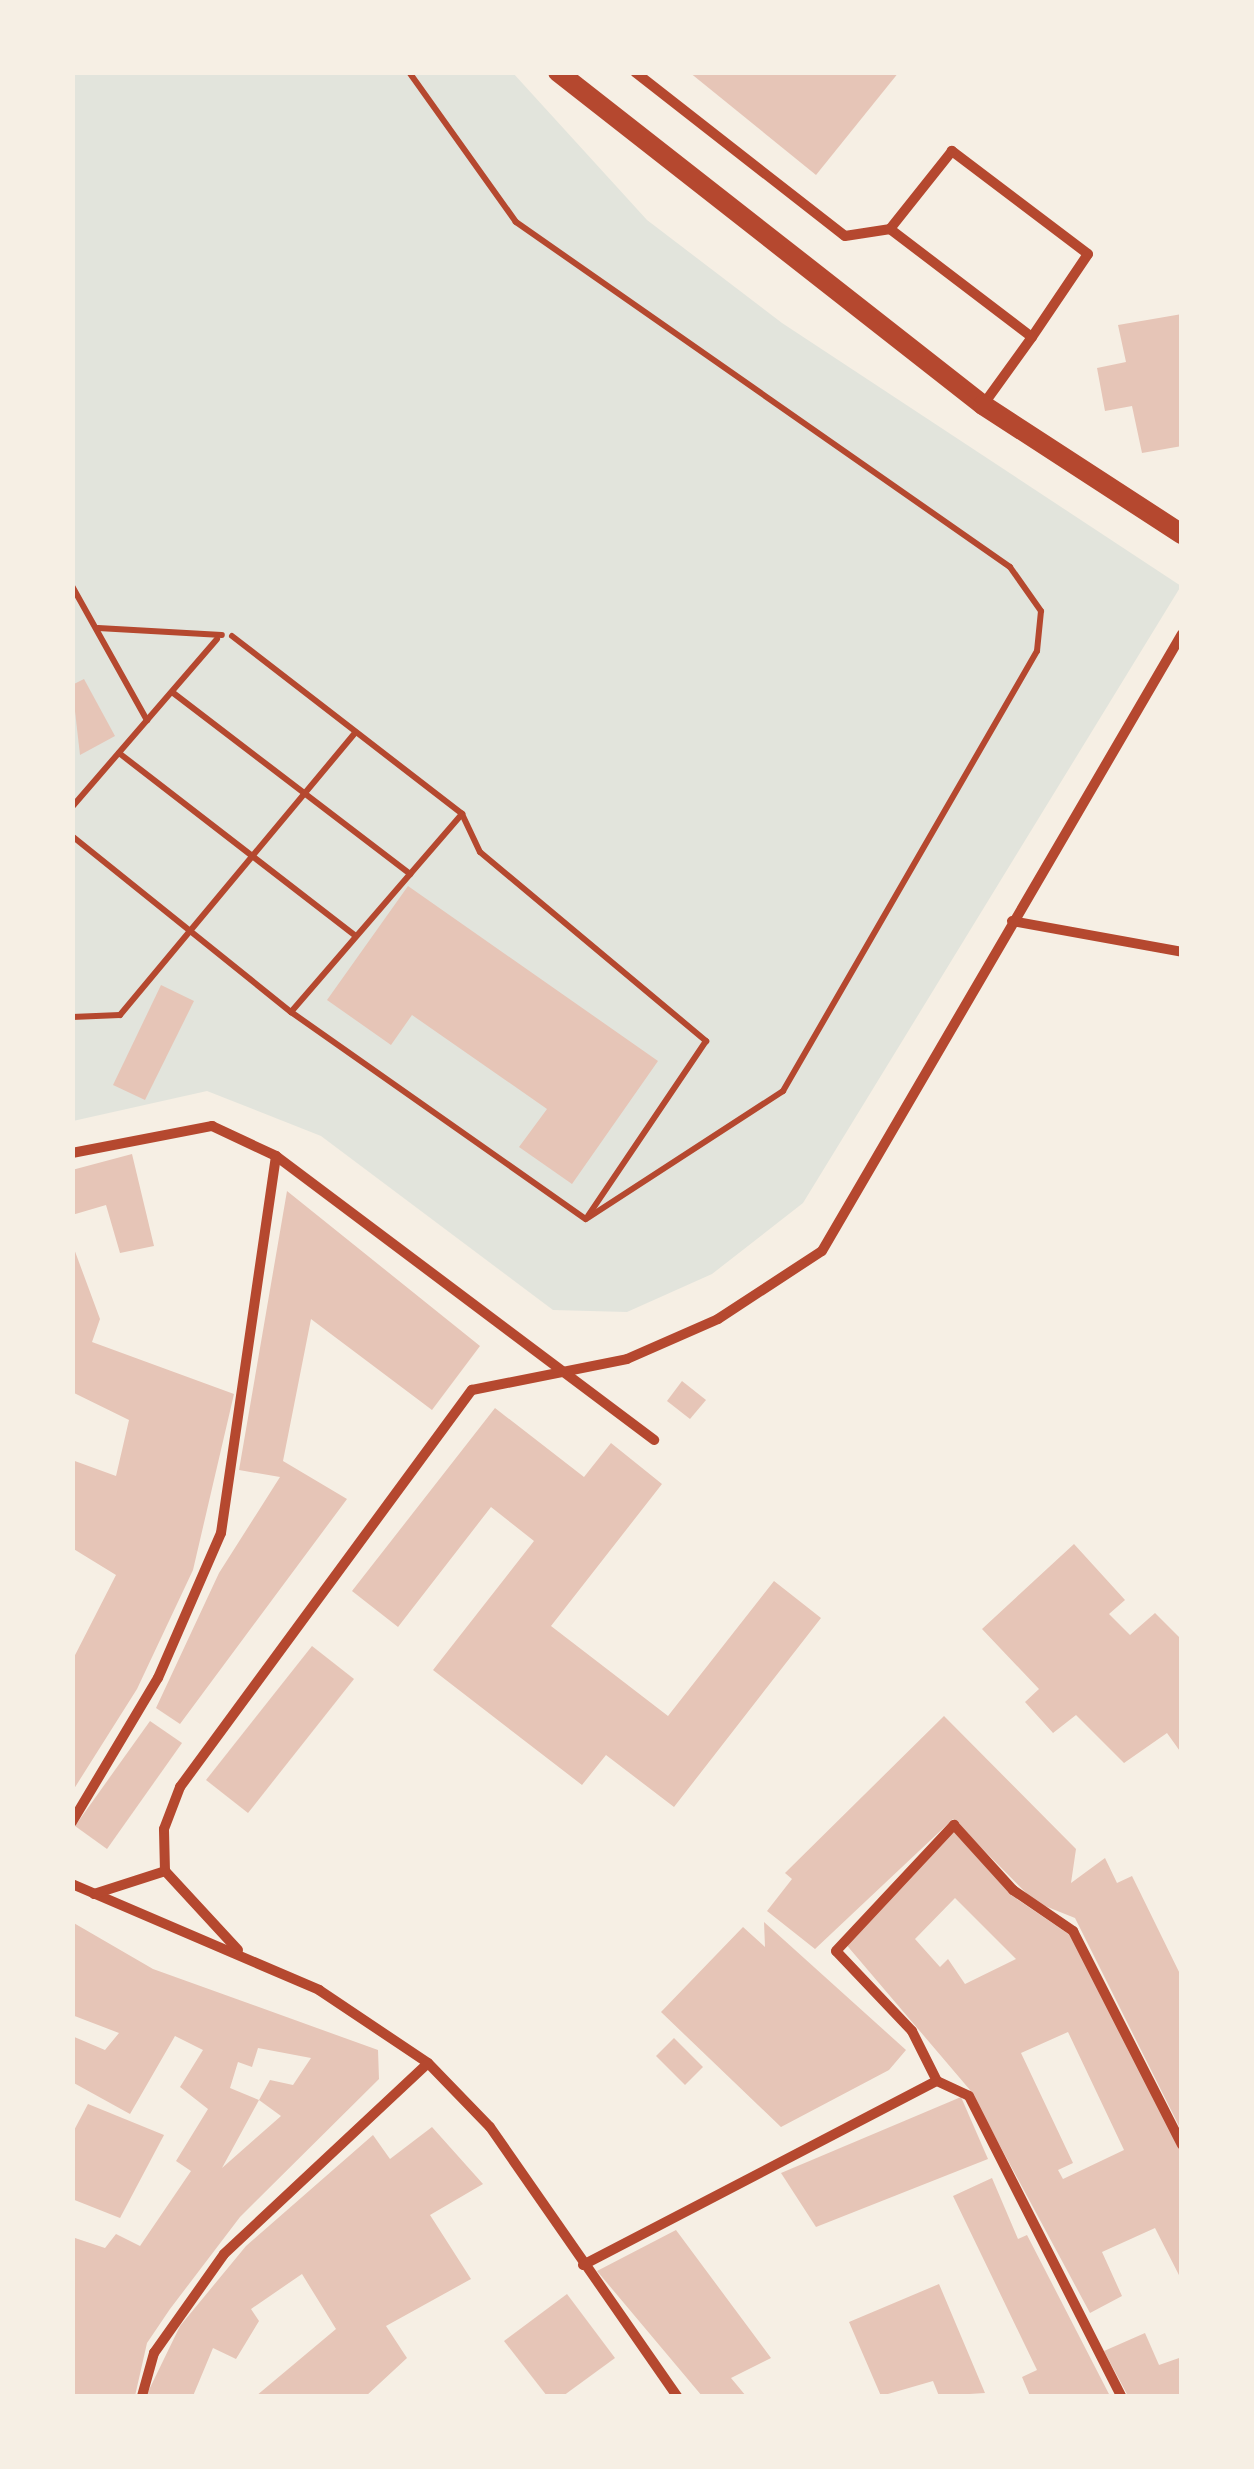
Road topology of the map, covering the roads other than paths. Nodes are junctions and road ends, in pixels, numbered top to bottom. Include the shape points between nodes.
1 (636, 72) edge
2 (567, 75) edge
3 (890, 230) junction
4 (1032, 338) junction
5 (983, 405) junction
6 (1182, 534) edge
7 (1182, 634) edge
8 (1012, 921) junction
9 (1182, 952) edge
10 (72, 1154) edge
11 (276, 1156) junction
12 (560, 1370) junction
13 (654, 1440) dead end
14 (72, 1822) edge
15 (166, 1871) junction
16 (72, 1884) edge
17 (92, 1894) junction
18 (238, 1950) junction
19 (428, 2062) junction
20 (936, 2081) junction
21 (1182, 2145) edge
22 (582, 2265) junction
23 (142, 2396) edge
24 (677, 2396) edge
25 (1120, 2396) edge

1 - 3 street via 845,236
2 - 5 main road
3 - 4 street
3 - 4 street via 952,151 1088,254
4 - 5 street
5 - 6 main road
7 - 8 street
8 - 9 street
8 - 12 street via 822,1251 718,1319 628,1359
10 - 11 street via 212,1126
11 - 12 street
11 - 14 street via 221,1533 158,1678
12 - 13 street
12 - 15 street via 472,1390 180,1787 164,1829
15 - 17 street
15 - 18 street
16 - 17 street
17 - 18 street
18 - 19 street via 374,2020
19 - 22 street via 490,2127
19 - 23 street via 224,2254 154,2353
20 - 21 street via 912,2030 836,1951 954,1825 1013,1890 1073,1931
20 - 22 street
20 - 25 street via 969,2096
22 - 24 street

